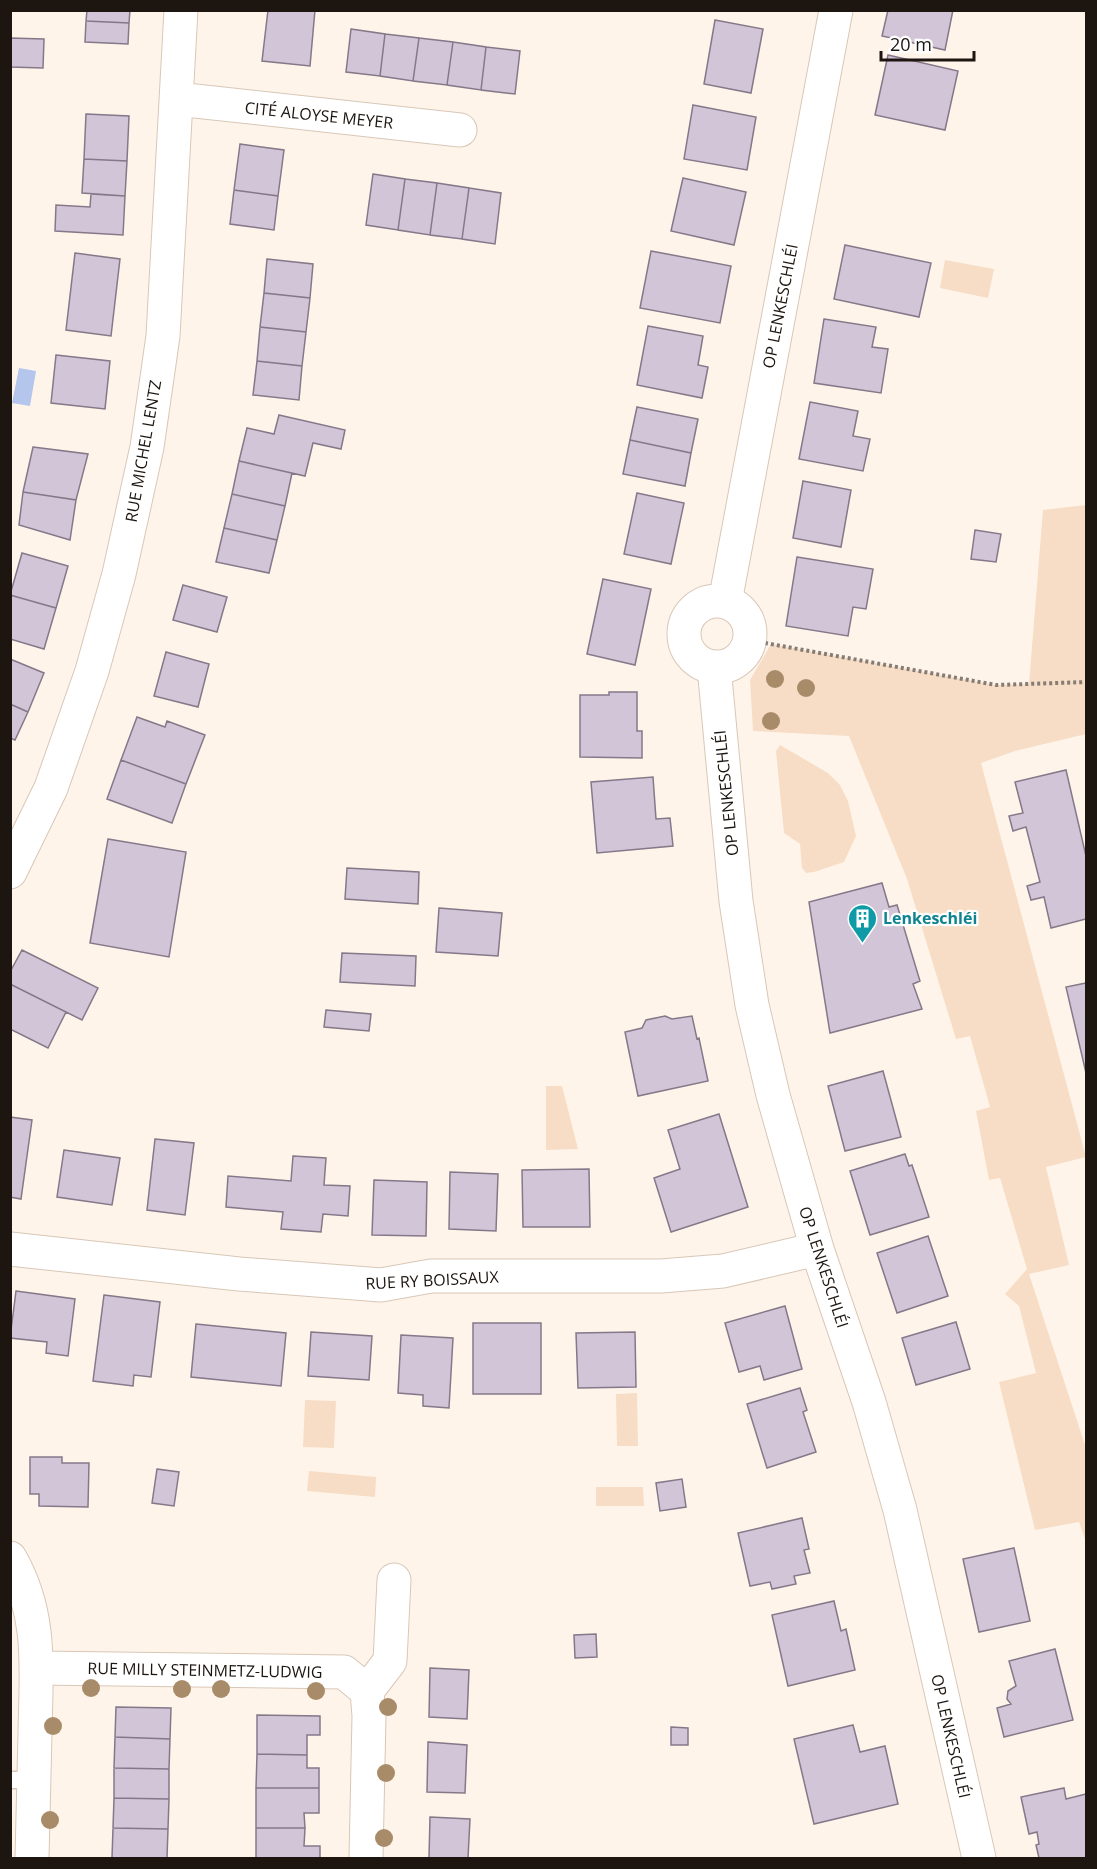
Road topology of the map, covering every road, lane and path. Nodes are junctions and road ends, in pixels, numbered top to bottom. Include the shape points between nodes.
1 (181, 10) edge
2 (836, 10) edge
3 (177, 99) junction
4 (460, 130) dead end
5 (724, 602) junction
6 (765, 644) dead end
7 (714, 667) junction
8 (1086, 682) edge
9 (10, 872) edge
10 (10, 1249) edge
11 (816, 1249) junction
12 (10, 1558) edge
13 (394, 1580) dead end
14 (36, 1668) junction
15 (367, 1691) junction
16 (22, 1780) edge
17 (32, 1858) edge
18 (366, 1858) edge
19 (979, 1858) edge

1 - 3 street, RUE MICHEL LENTZ
2 - 5 street, OP LENKESCHLÉI
3 - 4 street, CITÉ ALOYSE MEYER
3 - 9 street, RUE MICHEL LENTZ via 164,336 147,447 92,671 51,788
5 - 7 street via 734,606 747,621 749,641 740,658
5 - 7 street via 714,601 694,610 684,629 684,639 694,658
6 - 8 path via 996,685
7 - 11 street, OP LENKESCHLÉI via 736,901 752,1005
10 - 11 street, RUE RY BOISSAUX via 381,1285 431,1276 723,1271
11 - 19 street, OP LENKESCHLÉI via 869,1402 900,1510
12 - 14 street via 23,1580 34,1625
13 - 15 street via 390,1661
14 - 15 street, RUE MILLY STEINMETZ-LUDWIG via 344,1672
14 - 16 street
15 - 18 street
16 - 17 street

